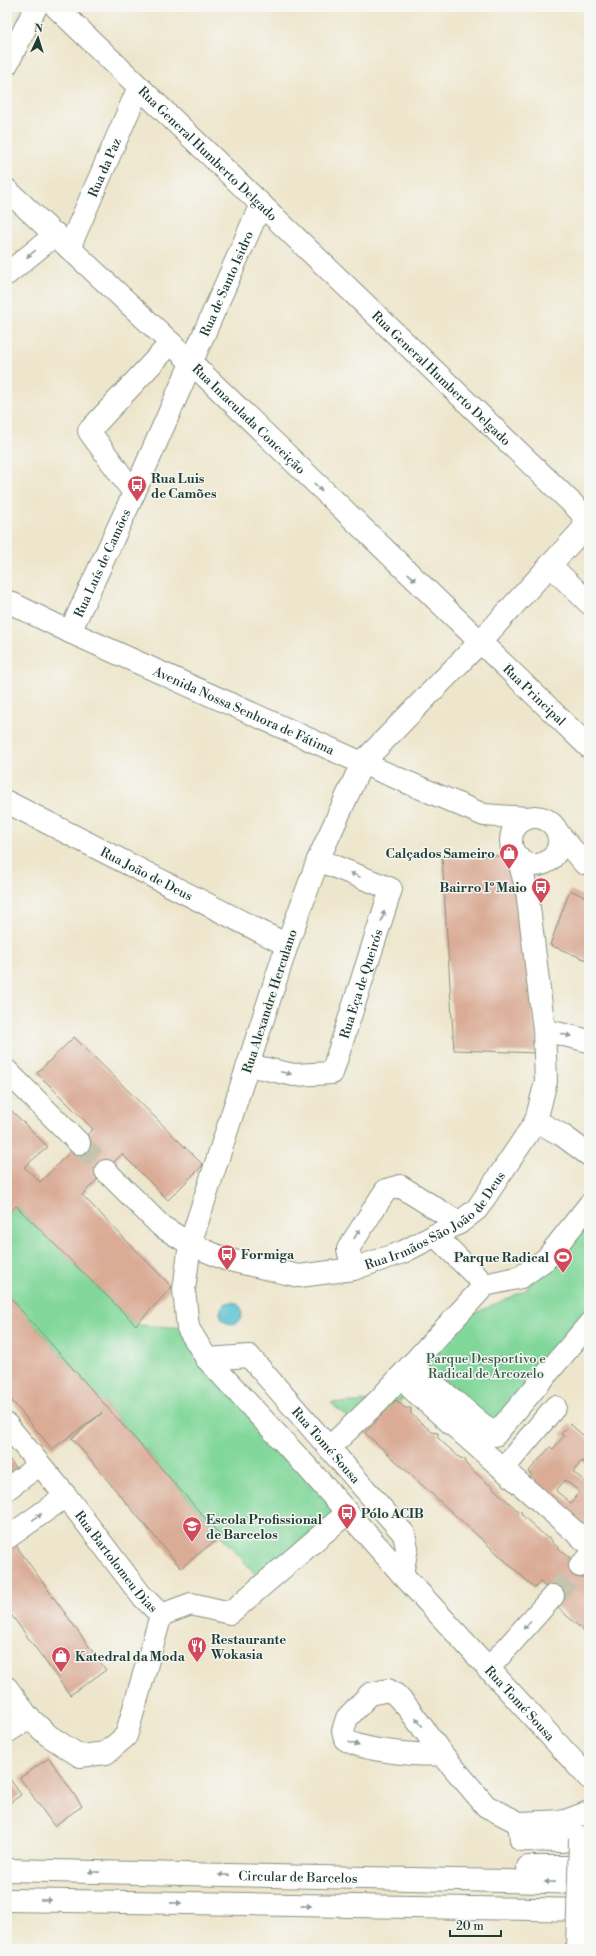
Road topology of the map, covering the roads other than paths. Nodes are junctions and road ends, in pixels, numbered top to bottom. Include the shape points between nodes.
1 (36, 7) edge
2 (56, 7) edge
3 (7, 64) edge
4 (139, 87) junction
5 (10, 196) edge
6 (261, 204) junction
7 (62, 241) junction
8 (7, 274) edge
9 (171, 343) junction
10 (190, 362) junction
11 (134, 493) junction
12 (588, 526) edge
13 (550, 565) junction
14 (7, 602) edge
15 (589, 603) edge
16 (70, 632) junction
17 (479, 643) junction
18 (589, 747) edge
19 (362, 763) junction
20 (7, 802) edge
21 (484, 815) junction
22 (527, 818) junction
23 (558, 833) junction
24 (515, 854) junction
25 (318, 860) junction
26 (548, 861) junction
27 (587, 864) edge
28 (527, 891) junction
29 (287, 945) junction
30 (544, 1030) junction
31 (589, 1041) edge
32 (248, 1065) junction
33 (7, 1071) edge
34 (536, 1121) junction
35 (79, 1143) tunnel mouth
36 (589, 1155) edge
37 (106, 1171) tunnel mouth
38 (589, 1205) edge
39 (460, 1223) junction
40 (435, 1235) junction
41 (190, 1244) junction
42 (353, 1269) junction
43 (485, 1285) junction
44 (589, 1324) edge
45 (207, 1359) junction
46 (412, 1365) junction
47 (412, 1389) dead end
48 (554, 1407) dead end
49 (7, 1426) edge
50 (329, 1448) junction
51 (39, 1465) junction
52 (503, 1469) junction
53 (7, 1489) edge
54 (66, 1496) junction
55 (347, 1514) junction
56 (7, 1538) edge
57 (589, 1544) edge
58 (402, 1574) junction
59 (553, 1596) tunnel mouth
60 (161, 1615) junction
61 (488, 1669) junction
62 (7, 1688) edge
63 (29, 1718) junction
64 (7, 1732) edge
65 (442, 1754) dead end
66 (589, 1778) edge
67 (589, 1813) edge
68 (519, 1823) junction
69 (589, 1867) edge
70 (7, 1870) edge
71 (365, 1877) junction
72 (589, 1883) edge
73 (7, 1900) edge
74 (350, 1906) junction
75 (589, 1910) edge
76 (589, 1925) edge
77 (577, 1949) edge

1 - 3 street
2 - 4 street, Rua General Humberto Delgado
4 - 6 street, Rua General Humberto Delgado
4 - 7 street, Rua da Paz
5 - 7 street, Rua Imaculada Conceição
6 - 10 street, Rua de Santo Isidro
6 - 12 street, Rua General Humberto Delgado via 581,512
7 -> 8 street
7 - 9 street, Rua Imaculada Conceição
9 - 10 street, Rua Imaculada Conceição
9 - 11 street via 89,431
10 - 11 street, Rua Luís de Camões
10 -> 17 street, Rua Imaculada Conceição
11 - 16 street, Rua Luís de Camões
12 - 13 street, Rua General Humberto Delgado
13 - 15 street
13 - 17 street, Rua General Humberto Delgado
14 - 16 street, Avenida Nossa Senhora de Fátima
16 - 19 street, Avenida Nossa Senhora de Fátima
17 - 18 street, Rua Principal
17 - 19 street, Rua General Humberto Delgado
19 - 21 street, Avenida Nossa Senhora de Fátima
19 - 25 street, Rua Alexandre Herculano
20 - 29 street, Rua João de Deus
21 - 22 street, Avenida Nossa Senhora de Fátima
21 - 24 street, Avenida Nossa Senhora de Fátima
22 - 23 street via 542,818 554,826
22 - 24 street via 520,822 512,834
23 - 26 street via 559,846
23 - 27 street
24 - 26 street via 530,864
24 - 28 street, Rua Irmãos São João de Deus
25 - 29 street, Rua Alexandre Herculano
32 -> 25 street, Rua Eça de Queirós via 294,1075 332,1073 391,889
26 - 27 street
26 - 28 street
28 - 30 street, Rua Irmãos São João de Deus
29 - 32 street, Rua Alexandre Herculano
30 -> 31 street
30 - 34 street, Rua Irmãos São João de Deus via 546,1081
32 - 41 street, Rua Alexandre Herculano
33 - 35 street
34 - 36 street via 562,1135
34 - 39 street, Rua Irmãos São João de Deus via 477,1209
37 - 41 street, Rua Irmãos São João de Deus via 161,1226
38 - 43 street via 546,1259 520,1277
39 - 40 street, Rua Irmãos São João de Deus
42 -> 39 street via 348,1249 386,1190 400,1186
40 - 42 street, Rua Irmãos São João de Deus via 403,1252
40 - 43 street
41 - 42 street, Rua Irmãos São João de Deus via 225,1259 299,1276
41 - 45 street, Rua Tomé Sousa via 184,1290 188,1328
43 - 46 street
44 - 46 street via 495,1435
45 - 50 street, Rua Tomé Sousa via 249,1356
45 - 55 street, Rua Tomé Sousa via 307,1466
46 - 50 street
47 - 52 street
48 - 52 street
49 - 51 street, Rua Bartolomeu Dias
50 - 58 street, Rua Tomé Sousa via 404,1534 407,1548
51 - 53 street
51 - 54 street, Rua Bartolomeu Dias
52 - 57 street
56 -> 54 street
54 - 60 street, Rua Bartolomeu Dias via 141,1595
55 - 58 street, Rua Tomé Sousa
55 - 60 street, Rua Bartolomeu Dias via 230,1613 191,1604
58 - 61 street, Rua Tomé Sousa
59 -> 61 street
60 - 63 street via 126,1736 106,1753 80,1756 49,1736
61 - 66 street, Rua Tomé Sousa
62 - 63 street
63 - 64 street
65 - 68 street via 486,1806
67 - 68 street via 565,1821
68 - 77 street, bridge via 521,1840 562,1841 580,1838
69 - 71 street via 460,1866
71 -> 70 street, Circular de Barcelos
72 -> 71 street, Circular de Barcelos
73 -> 74 street
74 - 75 street
74 - 76 street via 451,1921

